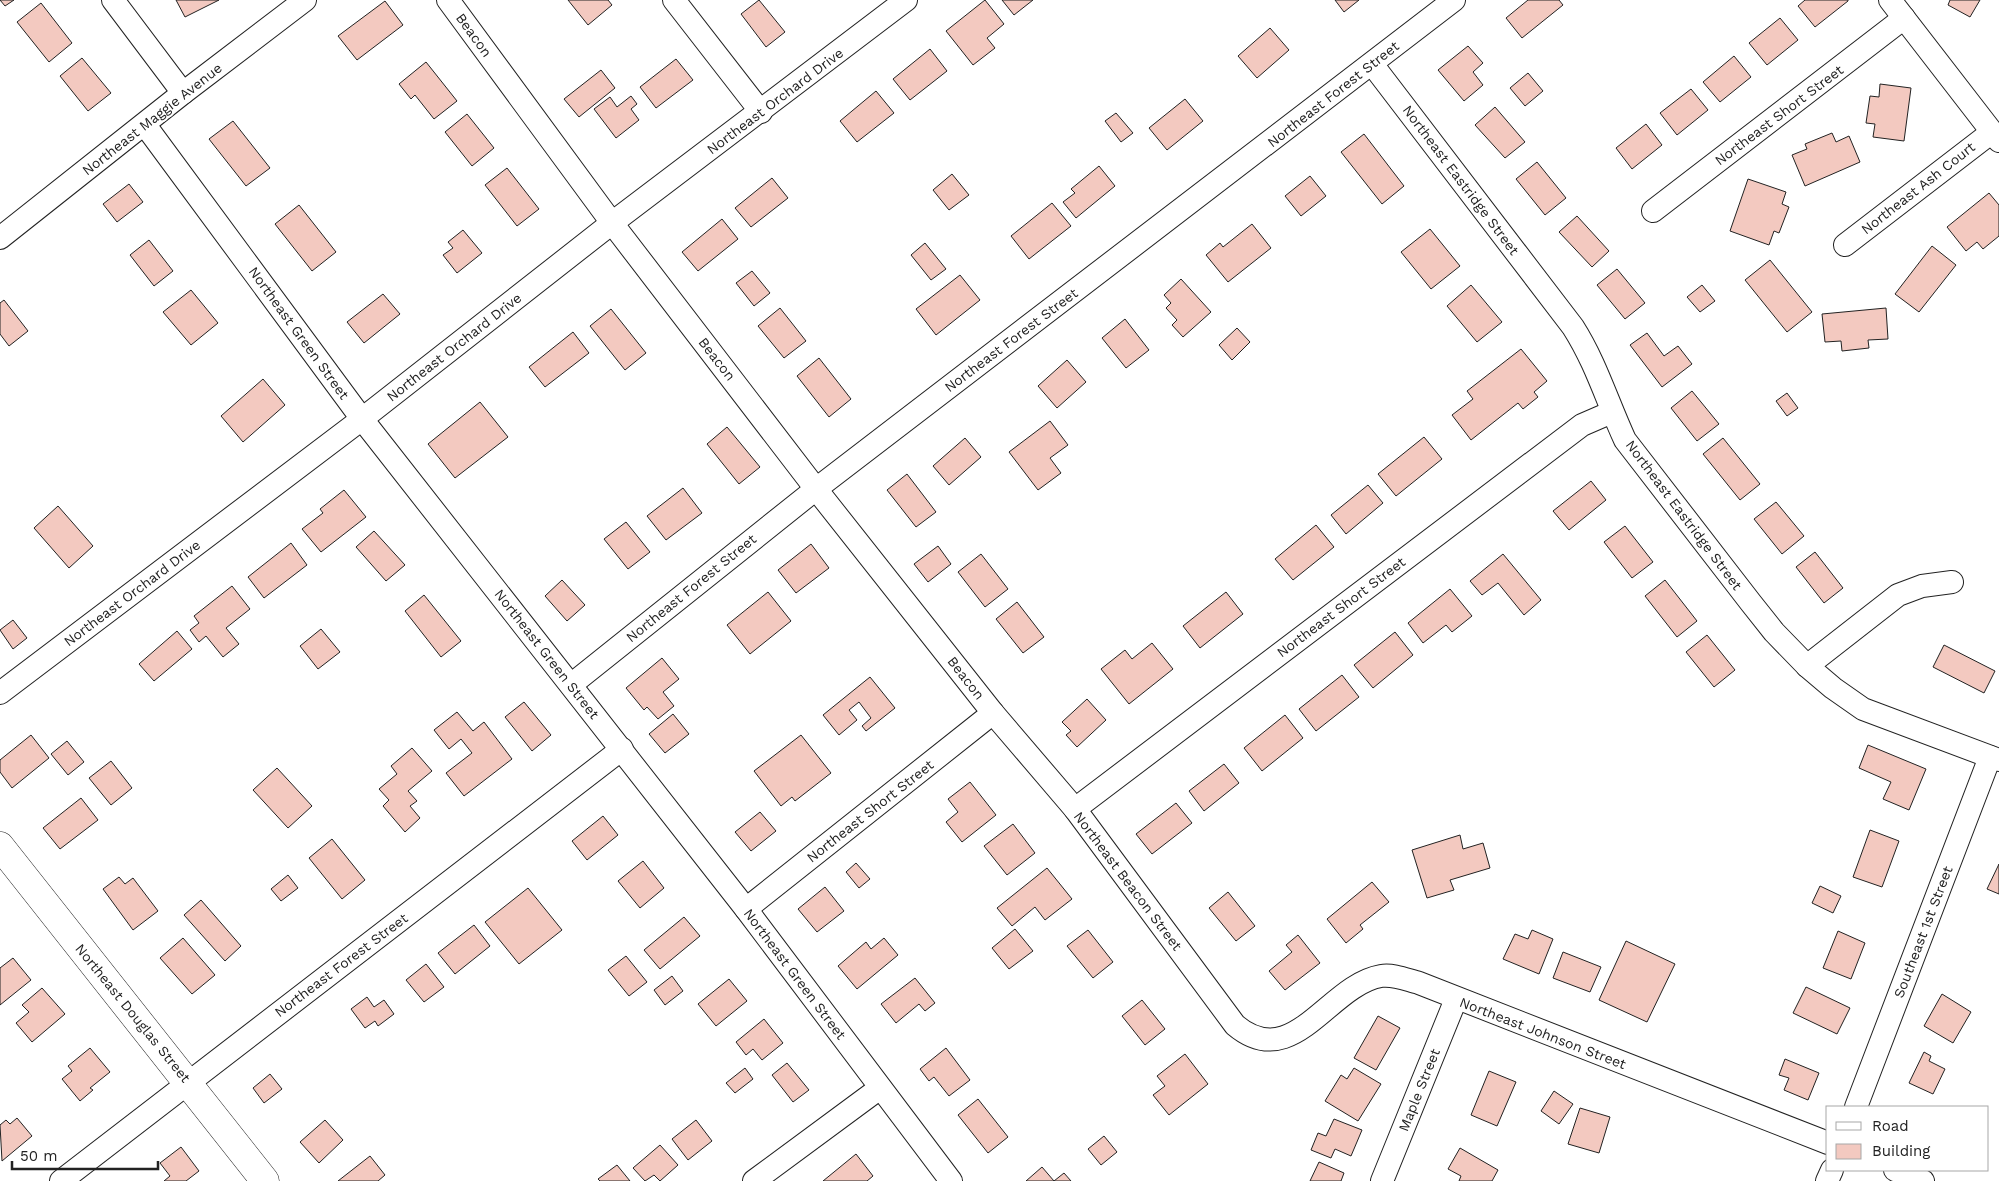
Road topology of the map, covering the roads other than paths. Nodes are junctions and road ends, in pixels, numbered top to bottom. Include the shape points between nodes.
1 (113, 0) edge
2 (305, 0) edge
3 (448, 0) edge
4 (674, 0) edge
5 (906, 0) edge
6 (1454, 0) edge
7 (1890, 0) edge
8 (1904, 18) junction
9 (1372, 64) junction
10 (183, 93) junction
11 (761, 112) junction
12 (145, 125) junction
13 (1995, 136) edge
14 (1653, 211) dead end
15 (612, 223) junction
16 (0, 238) edge
17 (1845, 245) dead end
18 (1612, 412) junction
19 (362, 419) junction
20 (816, 488) junction
21 (1952, 582) dead end
22 (1807, 666) junction
23 (572, 684) junction
24 (0, 693) edge
25 (993, 713) junction
26 (622, 749) junction
27 (1995, 758) edge
28 (1075, 809) junction
29 (0, 846) edge
30 (746, 909) junction
31 (1456, 999) junction
32 (1267, 1041) joint
33 (188, 1082) junction
34 (880, 1088) junction
35 (1856, 1106) edge
36 (1826, 1142) edge
37 (1897, 1171) edge
38 (60, 1181) edge
39 (265, 1181) edge
40 (754, 1181) edge
41 (952, 1181) edge
42 (1382, 1181) edge
43 (1922, 1181) edge

1 - 10 street
2 - 10 street, Northeast Maggie Avenue
3 - 15 street, Beacon
4 - 11 street
5 - 11 street, Northeast Orchard Drive
6 - 9 street, Northeast Forest Street
7 - 8 street
8 - 13 street
8 - 14 street, Northeast Short Street
9 - 18 street, Northeast Eastridge Street via 1573,326 1591,355
9 - 20 street, Northeast Forest Street
10 - 12 street, Northeast Maggie Avenue
11 - 15 street, Northeast Orchard Drive
12 - 16 street, Northeast Maggie Avenue
12 - 19 street, Northeast Green Street
13 - 17 street, Northeast Ash Court
15 - 19 street, Northeast Orchard Drive
15 - 20 street, Beacon
18 - 22 street, Northeast Eastridge Street via 1625,440 1774,632
18 - 28 street, Northeast Short Street via 1582,425
19 - 23 street, Northeast Green Street
19 - 24 street, Northeast Orchard Drive
20 - 23 street, Northeast Forest Street
20 - 25 street, Beacon
21 - 22 street via 1922,586 1898,594
22 - 27 street, Northeast Eastridge Street via 1863,709
23 - 26 street, Northeast Green Street
25 - 28 street, Northeast Beacon Street
25 - 30 street, Northeast Short Street
26 - 30 street, Northeast Green Street
26 - 33 street, Northeast Forest Street
27 - 35 street, Southeast 1st Street
28 - 32 street, Northeast Beacon Street via 1235,1025 1248,1036
29 - 33 main road, Northeast Douglas Street
30 - 34 street, Northeast Green Street
31 - 32 street, Northeast Johnson Street via 1419,983 1380,976 1353,990 1305,1026
31 - 36 street, Northeast Johnson Street
31 - 42 street, Maple Street
33 - 38 street, Northeast Forest Street
33 - 39 main road, Northeast Douglas Street
34 - 40 street
34 - 41 street, Northeast Green Street
37 - 43 street

